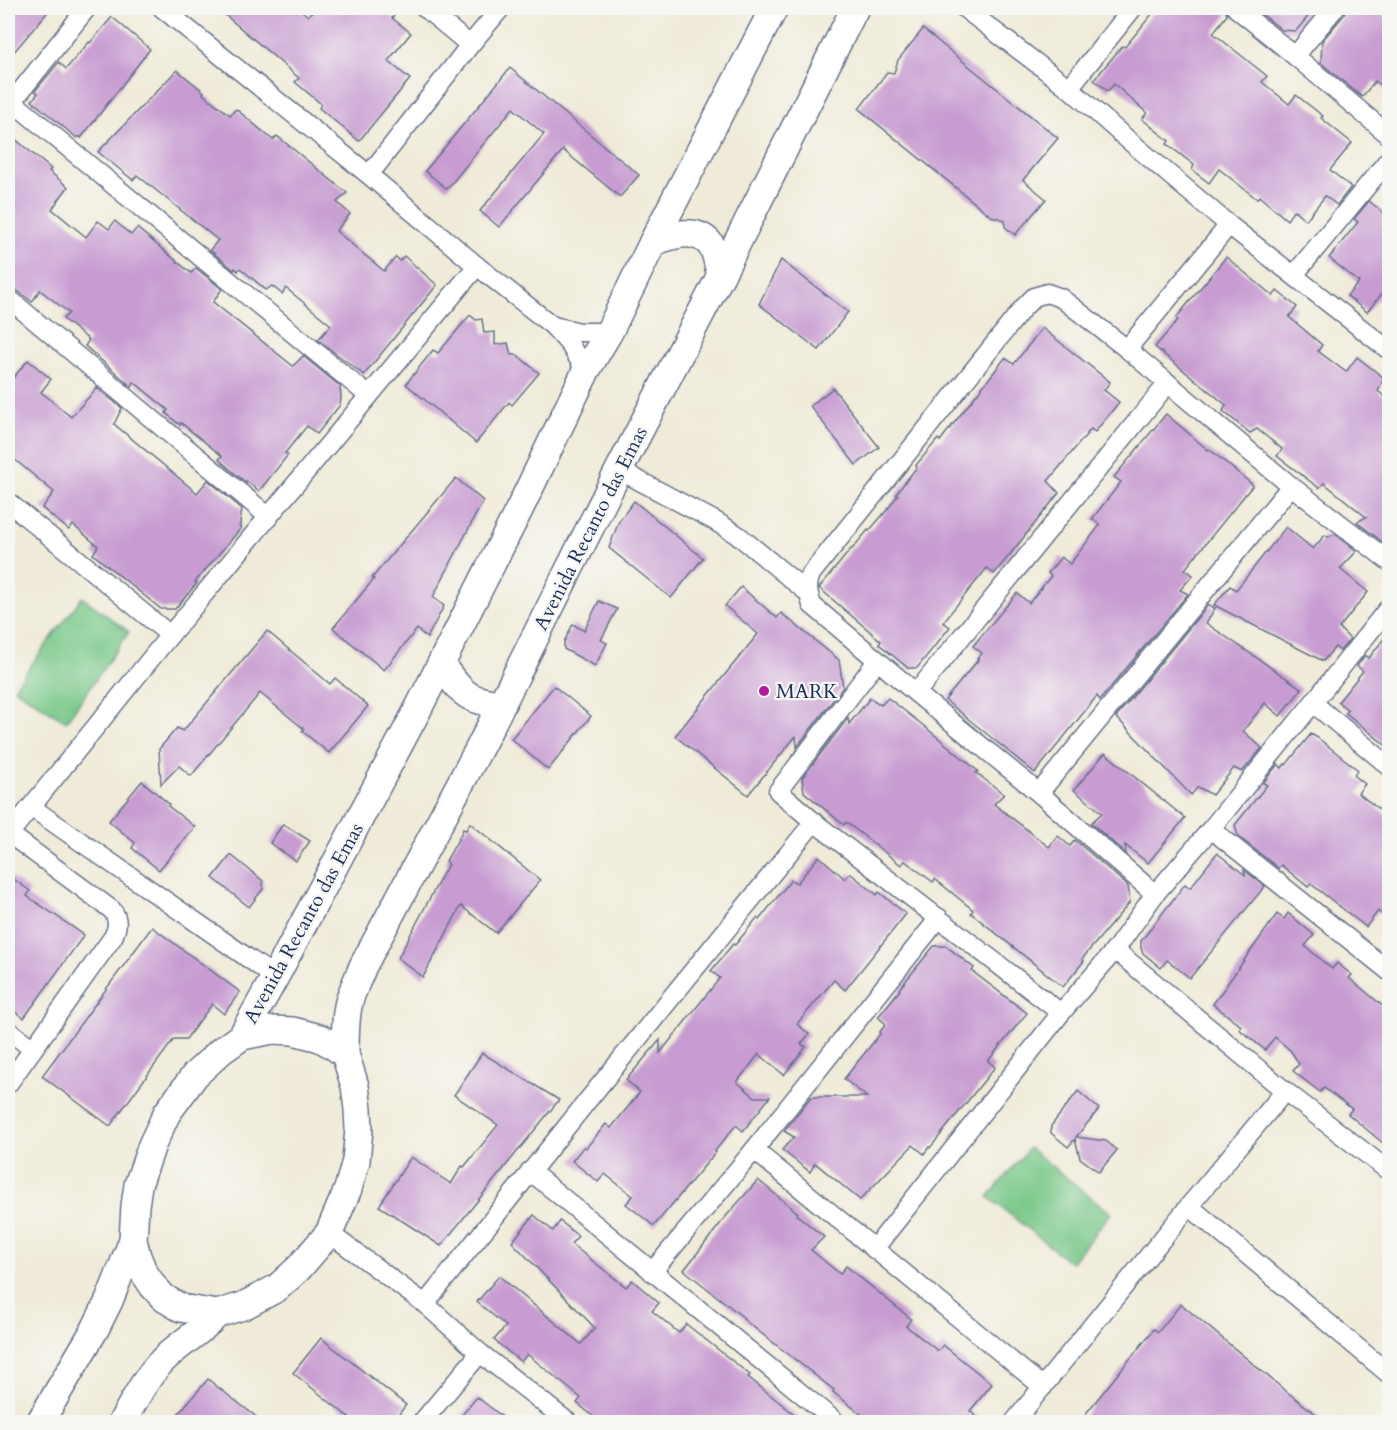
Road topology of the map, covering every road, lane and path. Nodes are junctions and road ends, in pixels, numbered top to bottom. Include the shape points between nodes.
1 (87, 8) edge
2 (162, 8) edge
3 (425, 8) edge
4 (501, 8) edge
5 (774, 8) edge
6 (855, 8) edge
7 (964, 8) edge
8 (1133, 8) edge
9 (1236, 8) edge
10 (1335, 8) edge
11 (470, 45) junction
12 (1294, 56) junction
13 (1069, 87) junction
14 (9, 102) edge
15 (1389, 136) edge
16 (1389, 158) edge
17 (369, 175) junction
18 (1229, 225) junction
19 (653, 242) junction
20 (477, 266) junction
21 (1294, 274) junction
22 (721, 275) junction
23 (8, 298) edge
24 (553, 326) junction
25 (609, 332) junction
26 (1127, 349) junction
27 (1389, 351) edge
28 (586, 371) junction
29 (1168, 383) junction
30 (369, 396) junction
31 (619, 470) junction
32 (1291, 486) junction
33 (8, 502) edge
34 (269, 517) junction
35 (1389, 562) edge
36 (808, 593) junction
37 (1389, 606) edge
38 (170, 635) junction
39 (877, 661) junction
40 (441, 665) junction
41 (916, 693) junction
42 (1313, 703) junction
43 (502, 704) junction
44 (1389, 767) edge
45 (1039, 793) junction
46 (31, 807) junction
47 (814, 822) junction
48 (1211, 829) junction
49 (8, 833) edge
50 (1155, 894) junction
51 (939, 918) junction
52 (1115, 950) junction
53 (1389, 972) edge
54 (275, 976) junction
55 (1061, 1013) junction
56 (8, 1030) edge
57 (242, 1036) junction
58 (33, 1049) junction
59 (345, 1054) junction
60 (8, 1084) edge
61 (1285, 1091) junction
62 (754, 1150) junction
63 (530, 1171) junction
64 (1389, 1172) edge
65 (1190, 1206) junction
66 (329, 1233) junction
67 (133, 1240) junction
68 (874, 1250) junction
69 (652, 1272) junction
70 (424, 1304) junction
71 (217, 1314) junction
72 (480, 1353) junction
73 (1389, 1375) edge
74 (1043, 1387) junction
75 (40, 1422) edge
76 (122, 1422) edge
77 (422, 1422) edge
78 (568, 1422) edge
79 (836, 1422) edge
80 (1014, 1422) edge

1 - 14 street
2 - 17 street
3 - 11 street
4 - 11 street
5 - 19 main road, Avenida Recanto das Emas
6 - 22 main road, Avenida Recanto das Emas
7 - 13 street
8 - 13 street
9 - 12 street
10 - 12 street
11 - 17 street
12 - 15 street
13 - 18 street
14 - 30 street
16 - 21 street
17 - 20 street
18 - 21 street
18 - 26 street
19 - 22 main road via 686,233 704,238 713,248
19 - 25 main road, Avenida Recanto das Emas
20 - 24 street
20 - 30 street
21 - 27 street
22 - 31 main road, Avenida Recanto das Emas
23 - 34 street
24 - 25 street via 580,332
24 - 28 street
25 - 28 main road, Avenida Recanto das Emas
26 - 29 street
26 - 36 street via 1061,298 1047,293 1034,297 819,563 807,583
28 - 40 main road, Avenida Recanto das Emas
29 - 32 street
29 - 41 street
30 - 34 street
31 - 36 street via 739,536
31 - 43 main road, Avenida Recanto das Emas
32 - 35 street
32 - 45 street
33 - 38 street
34 - 38 street
36 - 39 street via 812,605
37 - 42 street
38 - 46 street
39 - 41 street
39 - 47 street via 778,791
40 - 43 main road via 466,696
40 - 54 main road, Avenida Recanto das Emas
41 - 45 street
42 - 44 street
42 - 48 street
43 - 59 main road, Avenida Recanto das Emas via 363,966 348,1007
45 - 50 street
46 - 49 street
46 - 54 street
47 - 51 street
47 - 63 street
48 - 50 street
48 - 53 street
49 - 58 street via 112,910 117,923 113,937
50 - 52 street
51 - 55 street
51 - 62 street
52 - 55 street
52 - 61 street
54 - 57 main road, Avenida Recanto das Emas
55 - 68 street
56 - 58 street
57 - 59 main road via 293,1031 320,1038
57 - 67 main road via 195,1075 167,1113 138,1185
58 - 60 street
59 - 66 main road, Avenida Recanto das Emas via 355,1086 359,1129 348,1189
61 - 64 street
61 - 65 street
62 - 68 street
62 - 69 street
63 - 69 street
63 - 70 street
65 - 73 street
65 - 74 street
66 - 70 street
66 - 71 main road, Avenida Recanto das Emas via 277,1288
67 - 71 main road via 143,1271 164,1298 181,1308
67 - 75 main road via 100,1320
68 - 74 street
69 - 79 street
70 - 72 street
71 - 76 main road via 155,1368
72 - 77 street
72 - 78 street
74 - 80 street

